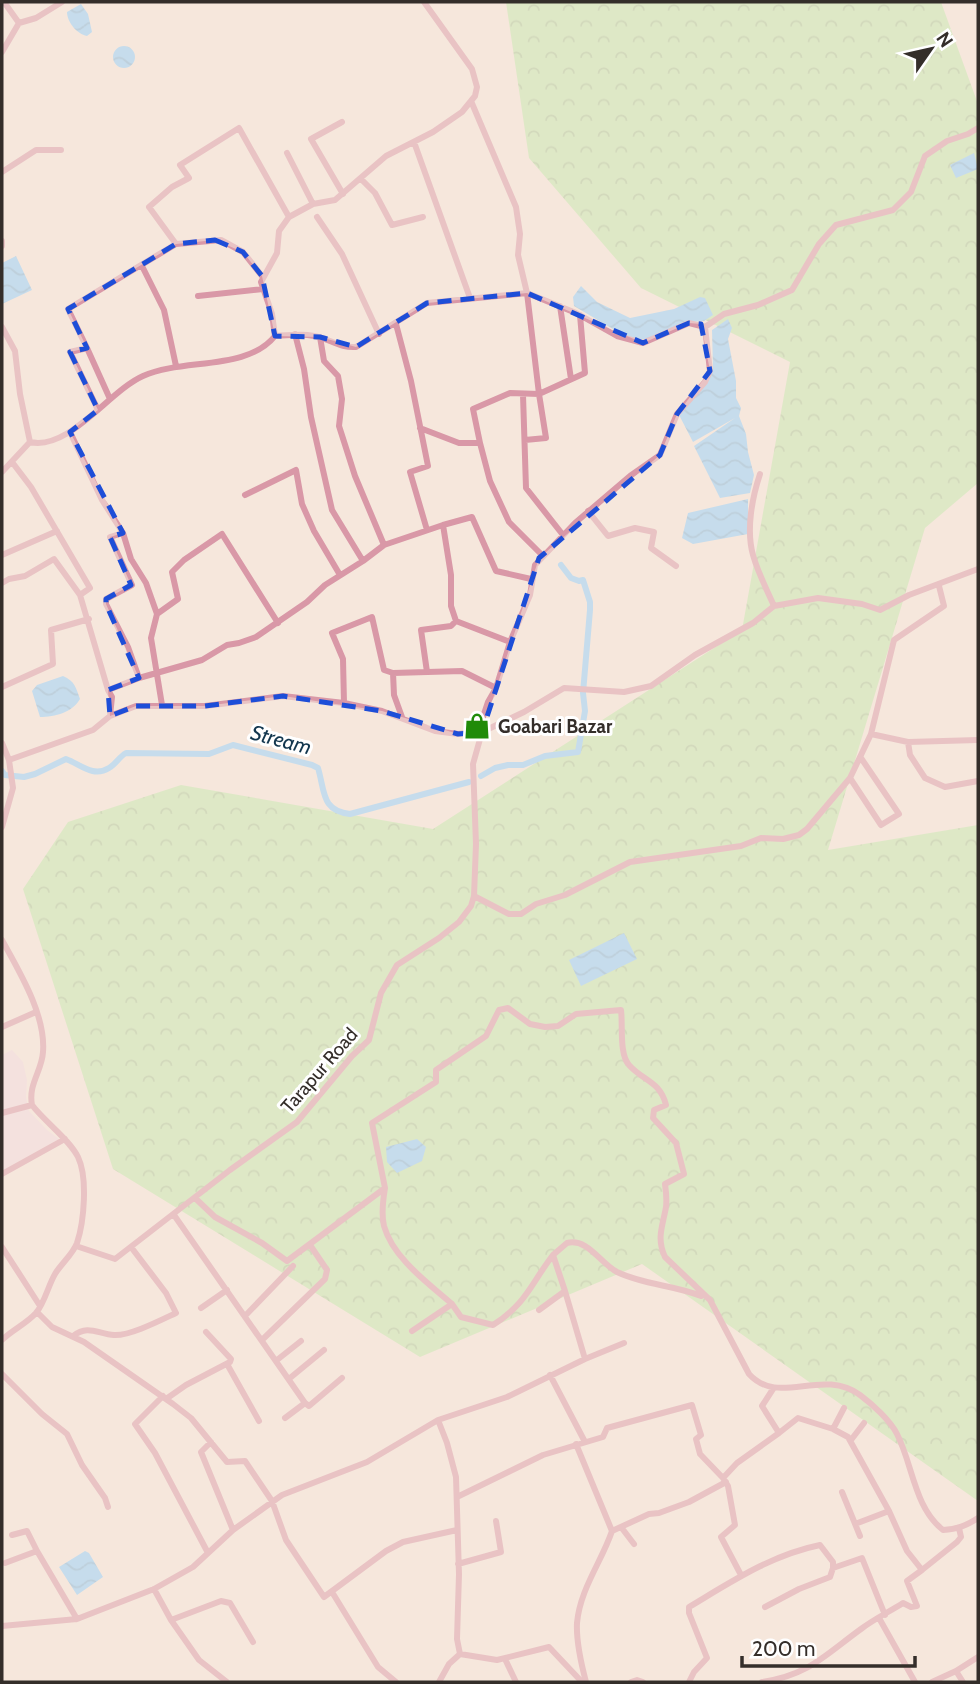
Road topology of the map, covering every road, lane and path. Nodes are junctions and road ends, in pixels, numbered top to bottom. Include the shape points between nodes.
1 (4, 2) edge
2 (425, 2) edge
3 (58, 3) edge
4 (19, 23) junction
5 (2, 52) edge
6 (471, 101) junction
7 (342, 121) dead end
8 (978, 128) edge
9 (414, 142) junction
10 (61, 150) dead end
11 (287, 153) dead end
12 (2, 172) edge
13 (361, 179) junction
14 (343, 194) junction
15 (313, 204) junction
16 (289, 217) junction
17 (317, 217) dead end
18 (423, 217) dead end
19 (176, 244) junction
20 (142, 266) junction
21 (262, 276) junction
22 (263, 289) junction
23 (527, 293) junction
24 (198, 296) dead end
25 (470, 298) junction
26 (561, 306) junction
27 (580, 315) junction
28 (396, 324) junction
29 (2, 327) edge
30 (705, 327) junction
31 (295, 334) junction
32 (379, 334) junction
33 (275, 336) junction
34 (320, 337) junction
35 (87, 348) junction
36 (176, 366) junction
37 (571, 379) junction
38 (539, 394) junction
39 (523, 395) junction
40 (110, 399) junction
41 (98, 410) junction
42 (420, 429) junction
43 (70, 432) junction
44 (525, 440) junction
45 (30, 442) junction
46 (480, 443) junction
47 (12, 462) junction
48 (2, 472) edge
49 (760, 474) dead end
50 (245, 495) dead end
51 (589, 511) junction
52 (443, 525) junction
53 (427, 530) junction
54 (57, 531) junction
55 (123, 533) junction
56 (563, 535) junction
57 (383, 545) junction
58 (2, 555) edge
59 (542, 555) junction
60 (363, 561) junction
61 (676, 566) dead end
62 (978, 569) edge
63 (340, 575) junction
64 (531, 579) junction
65 (2, 583) edge
66 (939, 586) junction
67 (80, 595) junction
68 (774, 606) junction
69 (157, 614) junction
70 (89, 619) junction
71 (456, 621) junction
72 (278, 623) junction
73 (510, 642) junction
74 (427, 672) junction
75 (393, 673) junction
76 (157, 674) junction
77 (139, 678) junction
78 (2, 687) edge
79 (496, 688) junction
80 (108, 691) junction
81 (344, 703) junction
82 (162, 705) junction
83 (110, 716) junction
84 (402, 717) junction
85 (482, 732) junction
86 (871, 734) junction
87 (978, 740) edge
88 (908, 741) junction
89 (2, 743) edge
90 (861, 758) junction
91 (9, 760) junction
92 (850, 778) junction
93 (978, 781) edge
94 (2, 827) edge
95 (474, 896) junction
96 (2, 940) edge
97 (36, 1012) junction
98 (2, 1027) edge
99 (32, 1105) junction
100 (2, 1113) edge
101 (65, 1139) junction
102 (2, 1174) edge
103 (385, 1188) junction
104 (195, 1198) junction
105 (174, 1215) junction
106 (310, 1245) junction
107 (76, 1246) junction
108 (2, 1247) edge
109 (131, 1247) junction
110 (553, 1255) junction
111 (293, 1266) dead end
112 (227, 1290) junction
113 (565, 1291) junction
114 (710, 1300) junction
115 (452, 1304) junction
116 (201, 1308) dead end
117 (38, 1309) junction
118 (539, 1310) dead end
119 (245, 1315) junction
120 (412, 1331) dead end
121 (206, 1332) dead end
122 (3, 1336) edge
123 (73, 1336) junction
124 (262, 1339) junction
125 (301, 1341) dead end
126 (624, 1343) dead end
127 (324, 1350) dead end
128 (585, 1359) junction
129 (277, 1360) junction
130 (227, 1364) junction
131 (2, 1374) edge
132 (550, 1375) junction
133 (290, 1378) junction
134 (342, 1378) dead end
135 (773, 1389) junction
136 (164, 1397) junction
137 (305, 1403) junction
138 (844, 1408) dead end
139 (285, 1418) dead end
140 (438, 1420) junction
141 (260, 1421) dead end
142 (864, 1423) dead end
143 (833, 1429) junction
144 (779, 1433) junction
145 (850, 1440) junction
146 (211, 1442) junction
147 (585, 1442) junction
148 (576, 1444) junction
149 (724, 1480) junction
150 (842, 1492) dead end
151 (457, 1497) junction
152 (272, 1501) junction
153 (108, 1507) dead end
154 (889, 1511) junction
155 (978, 1518) edge
156 (496, 1521) dead end
157 (855, 1524) junction
158 (621, 1527) junction
159 (959, 1528) junction
160 (233, 1530) junction
161 (457, 1530) junction
162 (612, 1531) junction
163 (12, 1535) dead end
164 (860, 1536) dead end
165 (634, 1544) dead end
166 (37, 1551) junction
167 (208, 1553) junction
168 (5, 1563) dead end
169 (458, 1564) junction
170 (833, 1568) junction
171 (922, 1570) junction
172 (741, 1575) junction
173 (154, 1589) junction
174 (332, 1592) junction
175 (765, 1607) dead end
176 (882, 1616) junction
177 (77, 1619) junction
178 (170, 1620) junction
179 (2, 1626) edge
180 (253, 1642) dead end
181 (460, 1654) junction
182 (978, 1657) edge
183 (505, 1659) junction
184 (956, 1671) junction
185 (227, 1682) edge
186 (396, 1682) edge
187 (439, 1682) edge
188 (516, 1682) edge
189 (584, 1682) edge
190 (631, 1682) edge
191 (643, 1682) edge
192 (689, 1682) edge
193 (762, 1682) edge
194 (915, 1682) edge
195 (932, 1682) edge
196 (963, 1682) edge

1 - 4 street
2 - 6 street via 472,69 477,87
3 - 4 street
4 - 5 street
6 - 9 street via 462,112
6 - 23 street via 516,207 518,255
7 - 14 street via 312,139
8 - 30 street via 925,156 911,192 893,210 836,225 792,290 724,314
9 - 13 street via 386,156
9 - 25 street
10 - 12 street via 36,150
11 - 15 street
13 - 14 street
13 - 18 street via 375,193 392,225
14 - 15 street
15 - 16 street
16 - 19 street via 239,128 180,165 189,178 149,206
16 - 21 street via 279,231 277,253
17 - 32 street via 342,254
19 - 20 street
19 - 21 street via 221,240 243,252
20 - 35 street via 68,309
20 - 36 street via 164,310
21 - 22 street
22 - 24 street
22 - 33 street
23 - 25 street
23 - 26 street
23 - 38 street
25 - 28 street via 427,303
26 - 27 street
26 - 37 street
27 - 30 street via 617,336 643,343 689,323
27 - 37 street via 585,373
28 - 32 street
28 - 42 street
29 - 45 street via 15,351
30 - 51 street via 710,371 677,414 660,455
31 - 33 street
31 - 34 street
31 - 60 street via 332,510
32 - 34 street via 345,348
33 - 36 street via 254,354
34 - 57 street via 324,360 338,376 340,426 355,476
35 - 40 street
35 - 41 street via 70,352
36 - 40 street via 144,376
37 - 38 street
38 - 39 street
38 - 44 street via 547,438
39 - 44 street
39 - 46 street via 510,393 473,409
40 - 41 street
41 - 43 street
42 - 46 street via 459,443
42 - 53 street via 428,466 410,472
43 - 45 street via 38,444
43 - 55 street
44 - 56 street via 526,488
45 - 47 street
46 - 59 street via 490,481 509,522
47 - 48 street
47 - 54 street
49 - 68 street via 751,539
50 - 63 street via 296,470 302,504
51 - 56 street
51 - 61 street via 608,536 635,527 654,532 651,548
52 - 53 street
52 - 64 street via 471,517 496,571
52 - 71 street
53 - 57 street
54 - 58 street
54 - 67 street via 90,588
55 - 69 street
55 - 77 street via 110,537 132,585 106,599 106,604
56 - 59 street
57 - 60 street
59 - 64 street
60 - 63 street
62 - 66 street
63 - 72 street
64 - 73 street via 530,595
65 - 67 street via 54,559
66 - 68 street via 880,610 818,598
66 - 86 street via 944,606 894,640
67 - 70 street
68 - 85 street via 651,686 624,692 564,688
69 - 72 street via 178,600 172,572 222,534
69 - 76 street via 151,638
70 - 78 street via 51,630 53,664
70 - 80 street
71 - 73 street
71 - 74 street via 451,626 421,629
72 - 76 street via 257,637
73 - 79 street
74 - 75 street
74 - 79 street via 463,671
75 - 81 street via 384,670 372,617 332,633 343,659
75 - 84 street
76 - 77 street
76 - 82 street
77 - 80 street
79 - 85 street via 484,712
80 - 83 street via 113,697
81 - 82 street via 283,696 205,706
81 - 84 street
82 - 83 street via 136,706
83 - 91 street via 93,730
84 - 85 street via 435,731
85 - 95 street via 473,764
86 - 88 street
86 - 90 street
87 - 88 street
88 - 93 street via 910,755 925,778 945,787
89 - 91 street
90 - 92 street
90 - 92 street via 899,814 881,825
91 - 94 street via 13,788
92 - 95 street via 799,835 630,862 521,914 509,914
95 - 104 street, Tarapur Road via 459,922 397,965 381,993 369,1040 297,1122
96 - 97 street via 28,985
97 - 98 street
97 - 99 street via 43,1051 31,1085
99 - 100 street
99 - 101 street
101 - 102 street
101 - 107 street via 82,1171 82,1221
103 - 106 street
103 - 114 street via 372,1123 436,1082 436,1070 486,1036 499,1010 508,1008 530,1024 545,1027 558,1026 576,1014 621,1010 622,1050 628,1065 663,1092 666,1105 654,1110 653,1118 676,1143 684,1174 665,1184 661,1248 674,1267
103 - 115 street via 384,1228 392,1242
104 - 105 street, Tarapur Road
104 - 106 street via 215,1217 287,1261
105 - 109 street, Tarapur Road
105 - 112 street
106 - 124 street via 327,1270 325,1279
107 - 109 street, Tarapur Road via 115,1259
107 - 117 street
108 - 117 street
109 - 123 street via 176,1313 124,1334 83,1330
110 - 113 street
110 - 114 street via 567,1243 578,1242 617,1272
110 - 115 street via 520,1304 493,1325 461,1317
111 - 119 street
112 - 116 street
112 - 119 street
113 - 118 street
113 - 128 street
114 - 135 street via 749,1374 758,1384
115 - 120 street
117 - 122 street
117 - 123 street via 52,1327
119 - 124 street
121 - 130 street via 231,1359
123 - 136 street
124 - 129 street
125 - 129 street
126 - 128 street
127 - 133 street
128 - 132 street
129 - 133 street
130 - 136 street
130 - 141 street
131 - 153 street via 67,1433
132 - 140 street via 507,1398
132 - 147 street
133 - 137 street
134 - 137 street via 309,1406
135 - 144 street via 762,1406
135 - 159 street via 813,1383 844,1387 860,1395 896,1432 934,1523 943,1530
136 - 146 street via 191,1418
136 - 167 street via 135,1424
137 - 139 street
138 - 143 street
140 - 151 street via 453,1466
140 - 152 street via 367,1462
142 - 145 street
143 - 144 street via 798,1418
143 - 145 street
144 - 149 street via 737,1464
145 - 154 street
146 - 152 street via 227,1462 245,1461
146 - 160 street via 201,1452
147 - 148 street
147 - 149 street via 603,1437 607,1428 692,1405 701,1436 696,1439 700,1454
148 - 151 street via 542,1455
148 - 162 street
149 - 158 street via 689,1502
149 - 172 street via 735,1525 721,1537
150 - 157 street
151 - 161 street
152 - 160 street
152 - 174 street via 286,1540 307,1573 324,1597
154 - 157 street
154 - 171 street
155 - 159 street
156 - 169 street via 501,1552
157 - 164 street
158 - 162 street
158 - 165 street
159 - 171 street via 957,1542
160 - 167 street
161 - 169 street
161 - 174 street via 403,1542
162 - 189 street via 584,1594 578,1623
163 - 166 street via 27,1531
166 - 168 street
166 - 177 street
167 - 173 street
169 - 181 street
170 - 172 street via 820,1545 787,1553
170 - 175 street via 830,1577
170 - 176 street via 862,1558
171 - 176 street via 906,1581 917,1606 903,1603
172 - 192 street via 689,1607 708,1658
173 - 177 street
173 - 178 street
174 - 186 street via 378,1667
176 - 193 street via 818,1663 786,1678
176 - 194 street
177 - 179 street
178 - 180 street via 221,1601 230,1603
178 - 185 street via 199,1660
181 - 183 street
181 - 187 street
182 - 184 street
183 - 188 street
183 - 189 street via 549,1647
184 - 195 street
184 - 196 street
190 - 191 street

